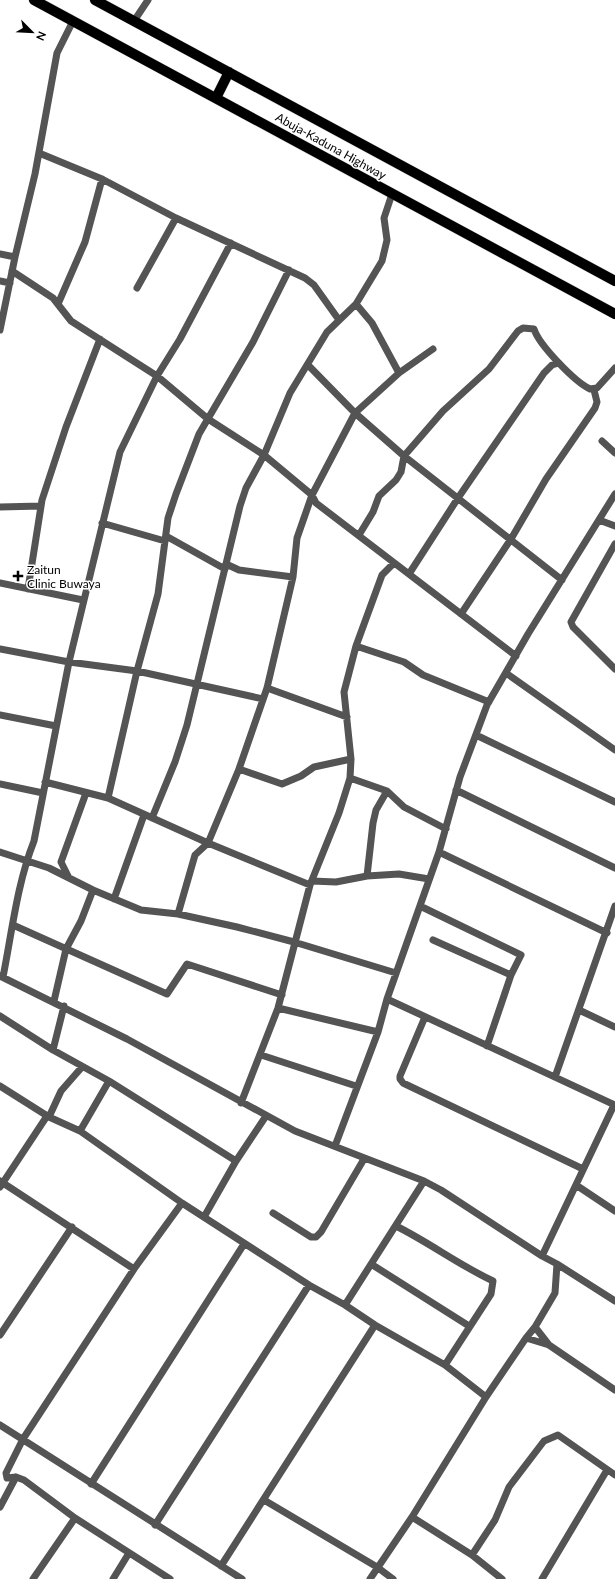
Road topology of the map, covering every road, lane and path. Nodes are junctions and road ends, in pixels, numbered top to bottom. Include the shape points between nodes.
1 (34, 0) edge
2 (95, 0) edge
3 (148, 0) edge
4 (73, 21) junction
5 (134, 21) junction
6 (229, 72) junction
7 (216, 98) junction
8 (39, 153) junction
9 (102, 179) junction
10 (392, 194) junction
11 (176, 218) junction
12 (231, 243) junction
13 (0, 254) edge
14 (15, 257) junction
15 (289, 270) junction
16 (12, 271) junction
17 (0, 281) edge
18 (615, 281) edge
19 (10, 283) junction
20 (137, 288) dead end
21 (58, 304) junction
22 (356, 304) junction
23 (615, 314) edge
24 (339, 320) junction
25 (0, 330) edge
26 (100, 339) junction
27 (433, 349) dead end
28 (559, 364) junction
29 (308, 365) junction
30 (615, 368) edge
31 (399, 373) junction
32 (157, 376) junction
33 (594, 390) junction
34 (355, 413) junction
35 (208, 419) junction
36 (602, 441) dead end
37 (615, 453) edge
38 (264, 454) junction
39 (404, 456) junction
40 (615, 494) edge
41 (312, 495) junction
42 (458, 498) junction
43 (41, 506) junction
44 (0, 507) edge
45 (599, 520) junction
46 (102, 523) junction
47 (615, 526) edge
48 (359, 535) junction
49 (165, 539) junction
50 (511, 539) junction
51 (615, 544) edge
52 (394, 563) junction
53 (226, 567) junction
54 (409, 574) junction
55 (293, 577) junction
56 (562, 580) junction
57 (0, 583) edge
58 (28, 589) junction
59 (83, 600) junction
60 (461, 614) junction
61 (356, 646) junction
62 (0, 649) edge
63 (516, 656) junction
64 (69, 662) junction
65 (615, 669) edge
66 (137, 671) junction
67 (506, 673) junction
68 (196, 683) junction
69 (267, 688) junction
70 (263, 699) junction
71 (489, 702) junction
72 (0, 715) edge
73 (347, 718) junction
74 (56, 726) junction
75 (476, 735) junction
76 (615, 750) edge
77 (351, 759) junction
78 (239, 769) junction
79 (350, 778) junction
80 (45, 782) junction
81 (0, 784) edge
82 (456, 790) junction
83 (387, 791) junction
84 (43, 793) junction
85 (86, 793) junction
86 (108, 798) junction
87 (615, 802) edge
88 (144, 815) junction
89 (152, 818) junction
90 (446, 829) junction
91 (208, 843) junction
92 (0, 852) edge
93 (439, 852) junction
94 (26, 860) junction
95 (61, 862) junction
96 (48, 868) junction
97 (615, 868) edge
98 (68, 876) junction
99 (366, 876) junction
100 (429, 879) junction
101 (311, 883) junction
102 (92, 890) junction
103 (114, 899) junction
104 (420, 906) junction
105 (615, 906) edge
106 (178, 914) junction
107 (13, 925) junction
108 (607, 933) junction
109 (433, 940) dead end
110 (294, 942) junction
111 (66, 949) junction
112 (396, 973) junction
113 (511, 975) junction
114 (1, 976) edge
115 (282, 994) junction
116 (387, 999) junction
117 (54, 1001) junction
118 (64, 1006) junction
119 (278, 1008) junction
120 (579, 1010) junction
121 (0, 1016) edge
122 (425, 1017) junction
123 (615, 1027) edge
124 (378, 1032) junction
125 (487, 1046) junction
126 (53, 1050) junction
127 (261, 1055) junction
128 (82, 1067) junction
129 (555, 1077) junction
130 (109, 1081) junction
131 (0, 1086) edge
132 (356, 1086) junction
133 (241, 1103) junction
134 (614, 1105) edge
135 (266, 1116) junction
136 (48, 1117) junction
137 (80, 1131) junction
138 (335, 1146) junction
139 (364, 1159) junction
140 (236, 1161) junction
141 (583, 1169) junction
142 (424, 1181) junction
143 (1, 1184) edge
144 (576, 1185) junction
145 (182, 1203) junction
146 (615, 1211) edge
147 (273, 1213) dead end
148 (204, 1217) junction
149 (396, 1226) junction
150 (72, 1227) junction
151 (244, 1244) junction
152 (542, 1256) junction
153 (371, 1264) junction
154 (557, 1264) junction
155 (134, 1269) junction
156 (309, 1285) junction
157 (615, 1301) edge
158 (345, 1305) junction
159 (375, 1325) junction
160 (469, 1326) junction
161 (535, 1327) junction
162 (0, 1336) edge
163 (526, 1338) junction
164 (549, 1345) junction
165 (444, 1365) junction
166 (615, 1390) edge
167 (486, 1397) junction
168 (0, 1425) edge
169 (23, 1439) junction
170 (3, 1470) edge
171 (607, 1470) junction
172 (615, 1475) edge
173 (16, 1477) junction
174 (91, 1484) junction
175 (264, 1500) junction
176 (0, 1507) edge
177 (412, 1517) junction
178 (75, 1518) junction
179 (155, 1525) junction
180 (129, 1553) junction
181 (472, 1555) junction
182 (220, 1566) junction
183 (377, 1567) junction
184 (33, 1579) edge
185 (113, 1579) edge
186 (170, 1579) edge
187 (242, 1579) edge
188 (370, 1579) edge
189 (393, 1579) edge
190 (502, 1579) edge
191 (542, 1579) edge

1 - 4 highway, Abuja-Kaduna Highway
2 - 5 highway, Abuja-Kaduna Highway
3 - 5 street
4 - 7 highway, Abuja-Kaduna Highway
4 - 8 street via 57,54
5 - 6 highway, Abuja-Kaduna Highway
6 - 7 highway
6 - 18 highway, Abuja-Kaduna Highway
7 - 10 highway, Abuja-Kaduna Highway
8 - 9 street
8 - 14 street
9 - 11 street
9 - 21 street via 85,242
10 - 22 street via 384,218 387,240 382,261
10 - 23 highway, Abuja-Kaduna Highway
11 - 12 street
11 - 20 street
12 - 15 street
12 - 32 street via 180,339
13 - 14 street
14 - 16 street
15 - 24 street via 309,281
15 - 35 street via 253,342
16 - 19 street
16 - 21 street
17 - 19 street
19 - 25 street
21 - 26 street via 65,316
22 - 24 street
22 - 31 street via 372,323
24 - 29 street via 328,332
26 - 32 street
26 - 43 street via 66,427
27 - 31 street
28 - 33 street via 586,388
28 - 39 street via 536,337 534,329 523,328 489,369 443,411
28 - 42 street via 552,365 544,373
29 - 34 street
29 - 38 street via 290,393
30 - 33 street
31 - 34 street
32 - 35 street
32 - 46 street via 120,452
33 - 50 street via 597,402 595,408 546,479
34 - 39 street
34 - 41 street
35 - 38 street
35 - 49 street via 199,434 176,494 168,518
36 - 37 street
38 - 41 street
38 - 53 street via 242,500
39 - 42 street
39 - 48 street via 401,472 379,496
40 - 45 street
41 - 48 street via 316,503
41 - 55 street via 297,538
42 - 50 street
42 - 54 street
43 - 44 street
43 - 58 street
45 - 47 street
45 - 56 street
46 - 49 street
46 - 59 street
48 - 52 street
49 - 53 street
49 - 66 street via 158,594
50 - 56 street
50 - 60 street
51 - 65 street via 571,622
52 - 54 street
52 - 61 street via 382,575
53 - 55 street
53 - 68 street
54 - 60 street
55 - 69 street
56 - 63 street
57 - 58 street
58 - 59 street
59 - 64 street
60 - 63 street
61 - 71 street via 404,662 423,675
61 - 73 street via 344,692
62 - 64 street
63 - 67 street
64 - 66 street
64 - 74 street
66 - 68 street
66 - 86 street
67 - 71 street
67 - 76 street
68 - 70 street
68 - 89 street via 187,725 175,762
69 - 70 street
69 - 73 street
70 - 78 street
71 - 75 street
72 - 74 street
73 - 77 street
74 - 80 street
75 - 82 street
75 - 87 street
77 - 78 street via 314,767 282,784
77 - 79 street
78 - 91 street
79 - 83 street
79 - 101 street
80 - 84 street
80 - 85 street
81 - 84 street
82 - 90 street
82 - 97 street
83 - 90 street via 404,807
83 - 99 street via 376,810
84 - 94 street via 34,841
85 - 86 street
85 - 95 street
86 - 88 street
88 - 89 street
88 - 103 street
89 - 91 street
90 - 93 street
91 - 101 street
91 - 106 street via 195,856
92 - 94 street
93 - 100 street
93 - 108 street
94 - 96 street
94 - 107 street
95 - 96 street
95 - 98 street
96 - 98 street
98 - 102 street
99 - 100 street via 399,874
99 - 101 street via 336,882
100 - 104 street
101 - 110 street
102 - 103 street
102 - 111 street via 81,921
103 - 106 street via 141,910
104 - 112 street
104 - 113 street via 521,955
105 - 108 street
106 - 110 street
107 - 111 street
107 - 114 street
108 - 120 street
109 - 113 street
110 - 112 street
110 - 115 street
111 - 115 street via 167,994 187,964
111 - 117 street
112 - 116 street
113 - 125 street
114 - 117 street
115 - 119 street
116 - 122 street
116 - 124 street
117 - 118 street
118 - 126 street
118 - 133 street
119 - 124 street
119 - 127 street
120 - 123 street
120 - 129 street
121 - 126 street
122 - 125 street
122 - 141 street via 400,1076 403,1083
124 - 132 street
125 - 129 street
126 - 128 street
127 - 132 street
127 - 133 street
128 - 130 street
128 - 136 street via 62,1091
129 - 134 street
130 - 137 street
130 - 140 street
131 - 136 street
132 - 138 street
133 - 135 street
134 - 141 street
135 - 138 street via 294,1131
135 - 140 street
136 - 137 street
136 - 143 street
137 - 145 street
138 - 139 street
139 - 142 street
139 - 147 street via 316,1237 311,1237
140 - 148 street
141 - 144 street
142 - 149 street
142 - 152 street
143 - 150 street
144 - 146 street
144 - 152 street
145 - 148 street
145 - 155 street
148 - 151 street
149 - 153 street
149 - 160 street via 425,1240 467,1269 493,1281 491,1294
150 - 155 street
150 - 162 street
151 - 156 street
151 - 174 street
152 - 154 street
153 - 158 street
153 - 160 street
154 - 157 street
154 - 161 street via 555,1293
155 - 169 street
156 - 158 street
156 - 179 street
158 - 159 street
159 - 165 street
159 - 175 street
160 - 165 street
161 - 163 street
161 - 164 street
163 - 164 street
163 - 167 street
164 - 166 street
165 - 167 street
167 - 177 street
168 - 169 street
169 - 170 street
169 - 174 street
170 - 173 street via 7,1478
171 - 172 street
171 - 181 street via 558,1435 544,1441 509,1487 495,1520
171 - 191 street
173 - 176 street
173 - 178 street
174 - 179 street
175 - 182 street
175 - 183 street
177 - 181 street
177 - 183 street
178 - 180 street
178 - 184 street
179 - 182 street
180 - 185 street
180 - 186 street
181 - 190 street
182 - 187 street
183 - 188 street
183 - 189 street

